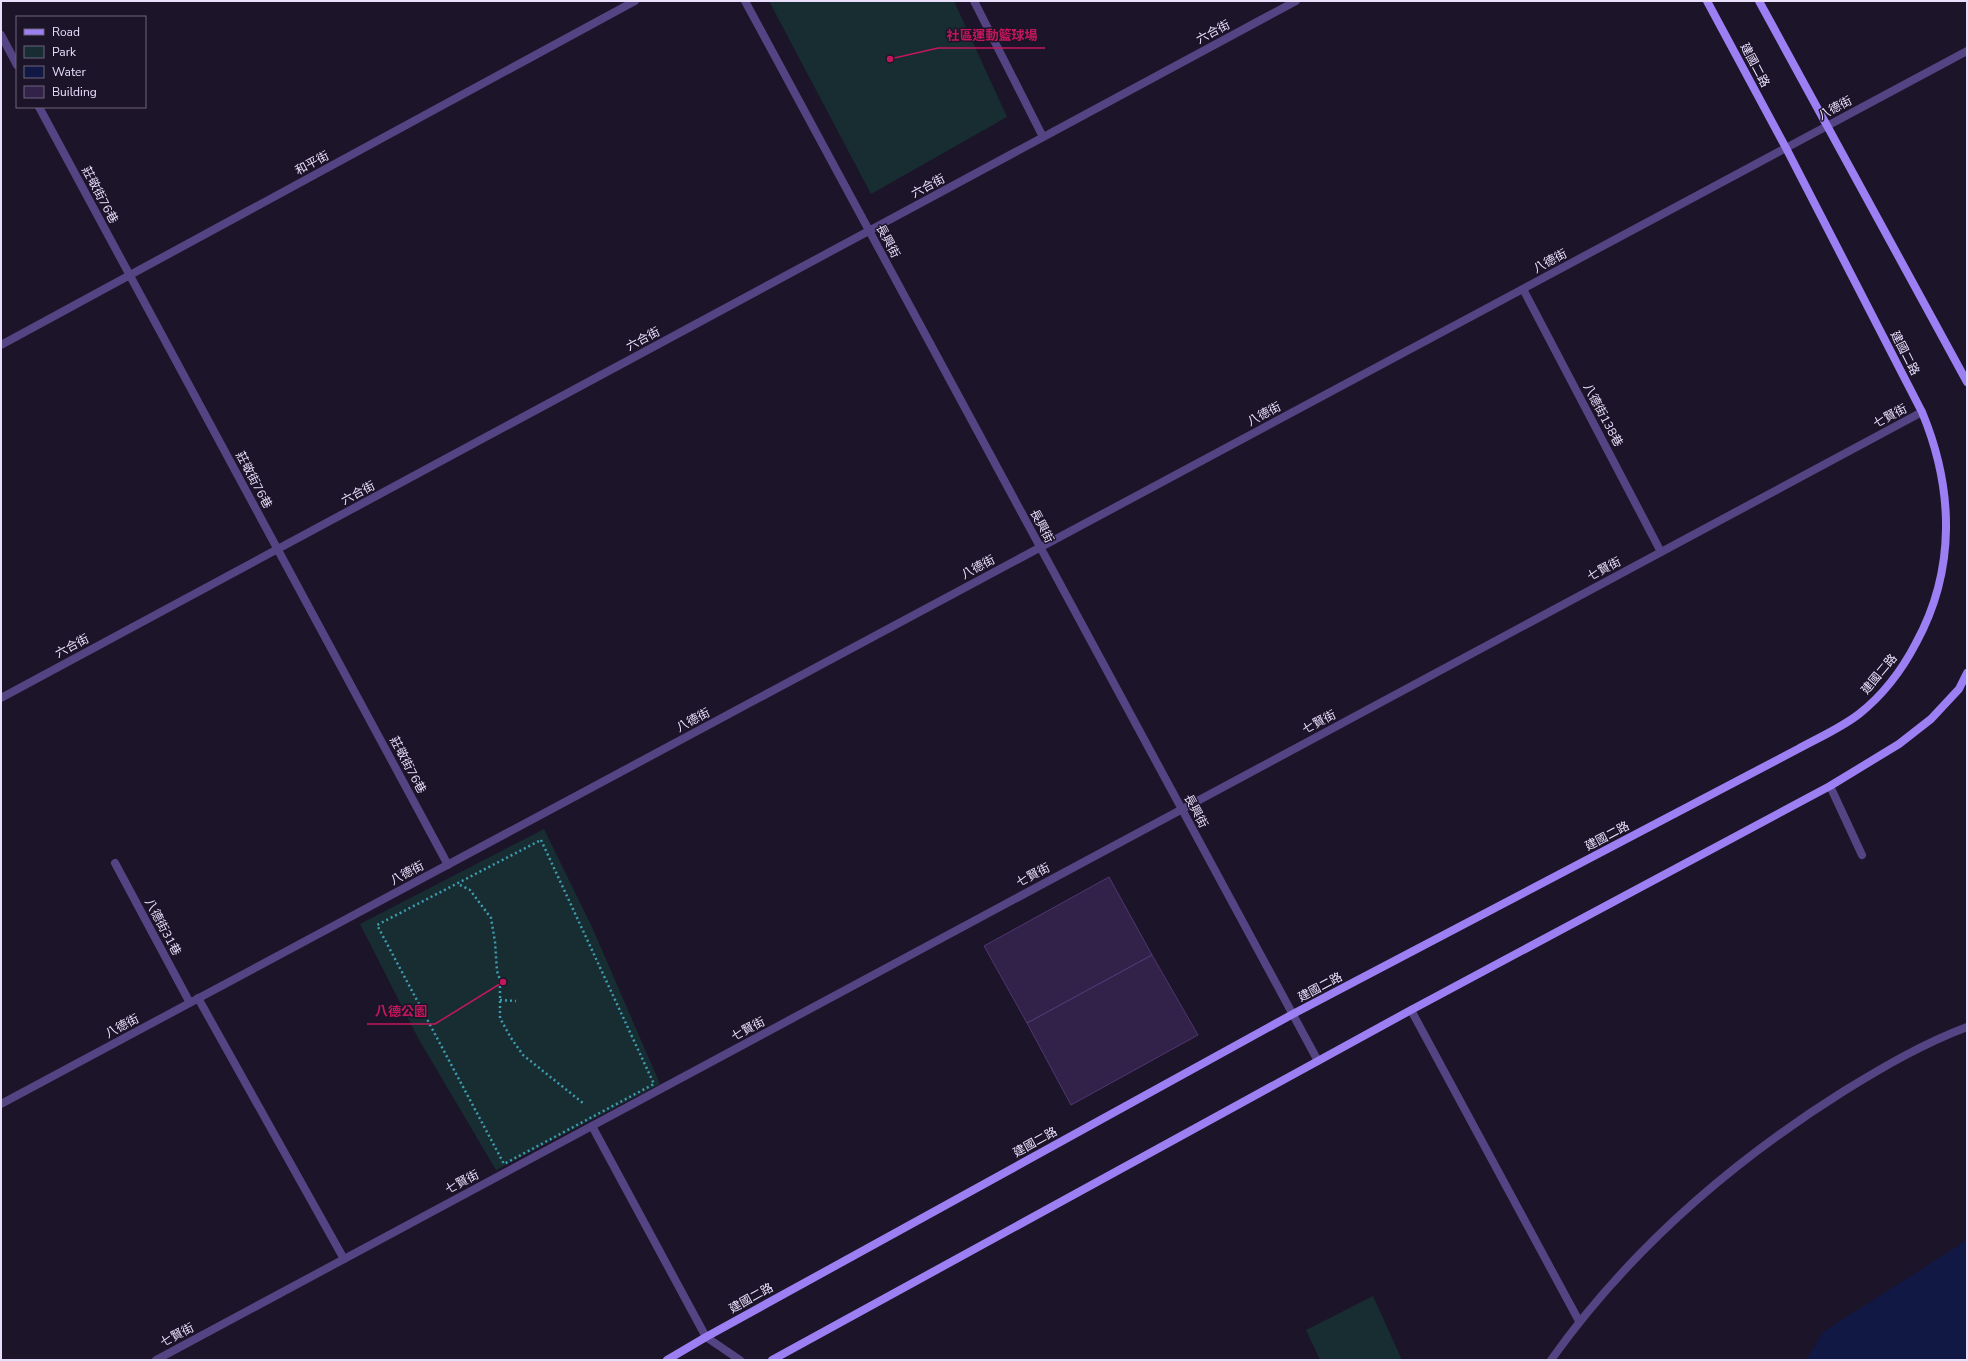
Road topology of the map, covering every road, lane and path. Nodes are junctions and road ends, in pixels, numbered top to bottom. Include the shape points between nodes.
1 (635, 1) edge
2 (745, 1) edge
3 (974, 1) edge
4 (1296, 1) edge
5 (1707, 1) edge
6 (1760, 1) edge
7 (1, 35) edge
8 (1967, 51) edge
9 (16, 63) edge
10 (40, 108) edge
11 (1827, 126) junction
12 (1043, 137) junction
13 (1786, 148) junction
14 (869, 231) junction
15 (129, 276) junction
16 (1523, 289) junction
17 (1, 345) edge
18 (1967, 382) edge
19 (1922, 412) junction
20 (1040, 548) junction
21 (278, 550) junction
22 (1661, 552) junction
23 (1967, 673) edge
24 (1, 698) edge
25 (1830, 786) junction
26 (1182, 809) junction
27 (1862, 854) dead end
28 (115, 863) dead end
29 (446, 866) junction
30 (459, 884) junction
31 (198, 998) junction
32 (500, 1000) junction
33 (516, 1001) dead end
34 (190, 1003) junction
35 (1411, 1010) junction
36 (1292, 1014) junction
37 (1967, 1027) edge
38 (1318, 1061) junction
39 (1, 1104) edge
40 (586, 1104) dead end
41 (592, 1126) junction
42 (344, 1259) junction
43 (1579, 1321) junction
44 (706, 1337) junction
45 (156, 1360) edge
46 (667, 1360) edge
47 (740, 1360) edge
48 (772, 1360) edge
49 (1551, 1360) edge

1 - 15 street, 和平街
2 - 14 street, 長興街
3 - 12 street
4 - 12 street, 六合街
5 - 13 street, 建國二路
6 - 11 street
7 - 9 street
8 - 11 street, 八德街
10 - 15 street, 莊敬街76巷
11 - 13 street, 八德街
11 - 18 street
12 - 14 street, 六合街
13 - 16 street, 八德街
13 - 19 street, 建國二路
14 - 20 street, 長興街
14 - 21 street, 六合街
15 - 17 street, 和平街
15 - 21 street, 莊敬街76巷
16 - 20 street, 八德街
16 - 22 street, 八德街138巷
19 - 22 street, 七賢街
19 - 36 street, 建國二路 via 1932,435 1945,495 1947,528 1944,561 1938,593 1924,627 1907,659 1885,689 1858,714 1798,749
20 - 26 street, 長興街
20 - 29 street, 八德街
21 - 24 street, 六合街
21 - 29 street, 莊敬街76巷
22 - 26 street, 七賢街
23 - 25 street via 1958,690 1931,719 1899,744
25 - 27 street
25 - 35 street
26 - 36 street, 長興街
26 - 41 street, 七賢街
28 - 34 street, 八德街31巷
29 - 30 path
29 - 31 street, 八德街
30 - 30 path via 377,925 504,1164 654,1084 540,840
30 - 32 path via 470,890 491,918 500,980
31 - 34 street, 八德街
31 - 42 street
32 - 33 path
32 - 40 path via 500,1018 515,1046
34 - 39 street, 八德街
35 - 38 street
35 - 43 street
36 - 38 street, 長興街
36 - 44 street, 建國二路
37 - 43 street via 1939,1038 1873,1073 1807,1114 1745,1160 1680,1215 1630,1264
38 - 48 street
41 - 42 street, 七賢街
41 - 44 street
42 - 45 street, 七賢街
43 - 49 street
44 - 46 street, 建國二路
44 - 47 street

